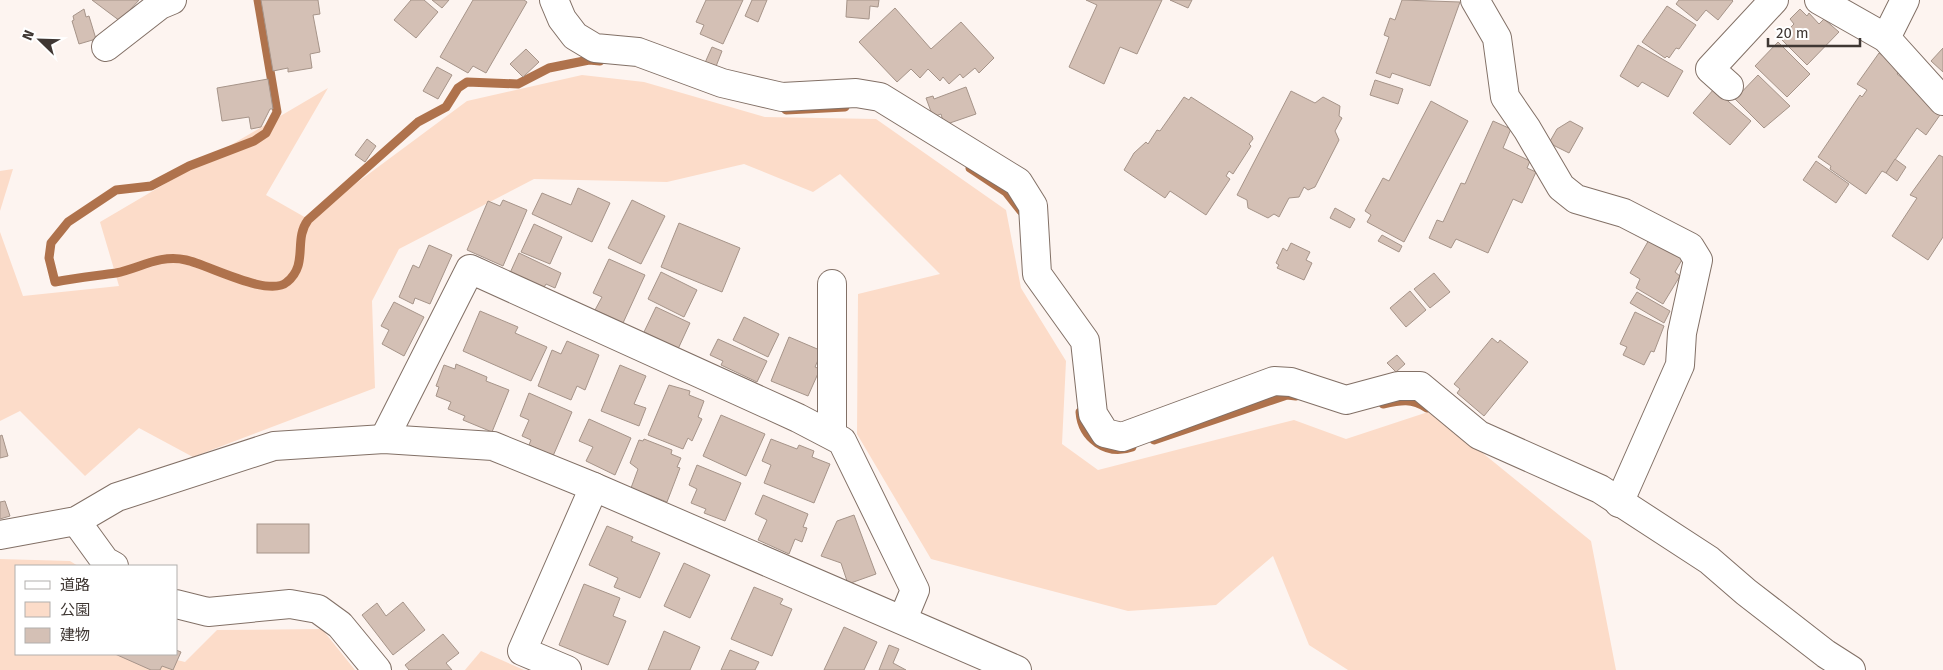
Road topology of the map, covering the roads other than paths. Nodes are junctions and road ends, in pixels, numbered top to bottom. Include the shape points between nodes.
1 (172, 0) edge
2 (554, 0) edge
3 (1475, 0) edge
4 (1774, 0) edge
5 (1819, 0) edge
6 (1905, 0) edge
7 (1886, 38) junction
8 (106, 47) dead end
9 (1729, 86) dead end
10 (1943, 101) edge
11 (832, 284) dead end
12 (832, 435) junction
13 (384, 440) junction
14 (594, 487) junction
15 (1619, 503) junction
16 (76, 521) junction
17 (0, 535) edge
18 (112, 565) edge
19 (178, 604) edge
20 (903, 619) junction
21 (377, 670) edge
22 (567, 670) edge
23 (1017, 670) edge
24 (1851, 670) edge

1 - 8 street via 160,5
2 - 15 street via 562,19 575,36 595,48 638,52 722,83 782,98 856,93 880,97 1018,182 1033,206 1037,274 1085,342 1093,414 1105,433 1122,437 1274,381 1291,382 1346,400 1398,386 1420,386 1479,435 1600,489
3 - 15 street via 1497,38 1505,97 1561,187 1576,199 1624,213 1690,247 1698,260 1682,333 1680,365
4 - 9 street via 1710,69
5 - 7 street
6 - 7 street
7 - 10 street
11 - 12 street
12 - 13 street via 470,269
12 - 20 street via 842,441 915,590
13 - 14 street via 493,446
13 - 16 street via 274,446 117,498
14 - 20 street
14 - 22 street via 522,651
15 - 24 street via 1709,560 1826,654
16 - 17 street
16 - 18 street via 105,561
19 - 21 street via 208,612 290,604 318,609 340,624
20 - 23 street

